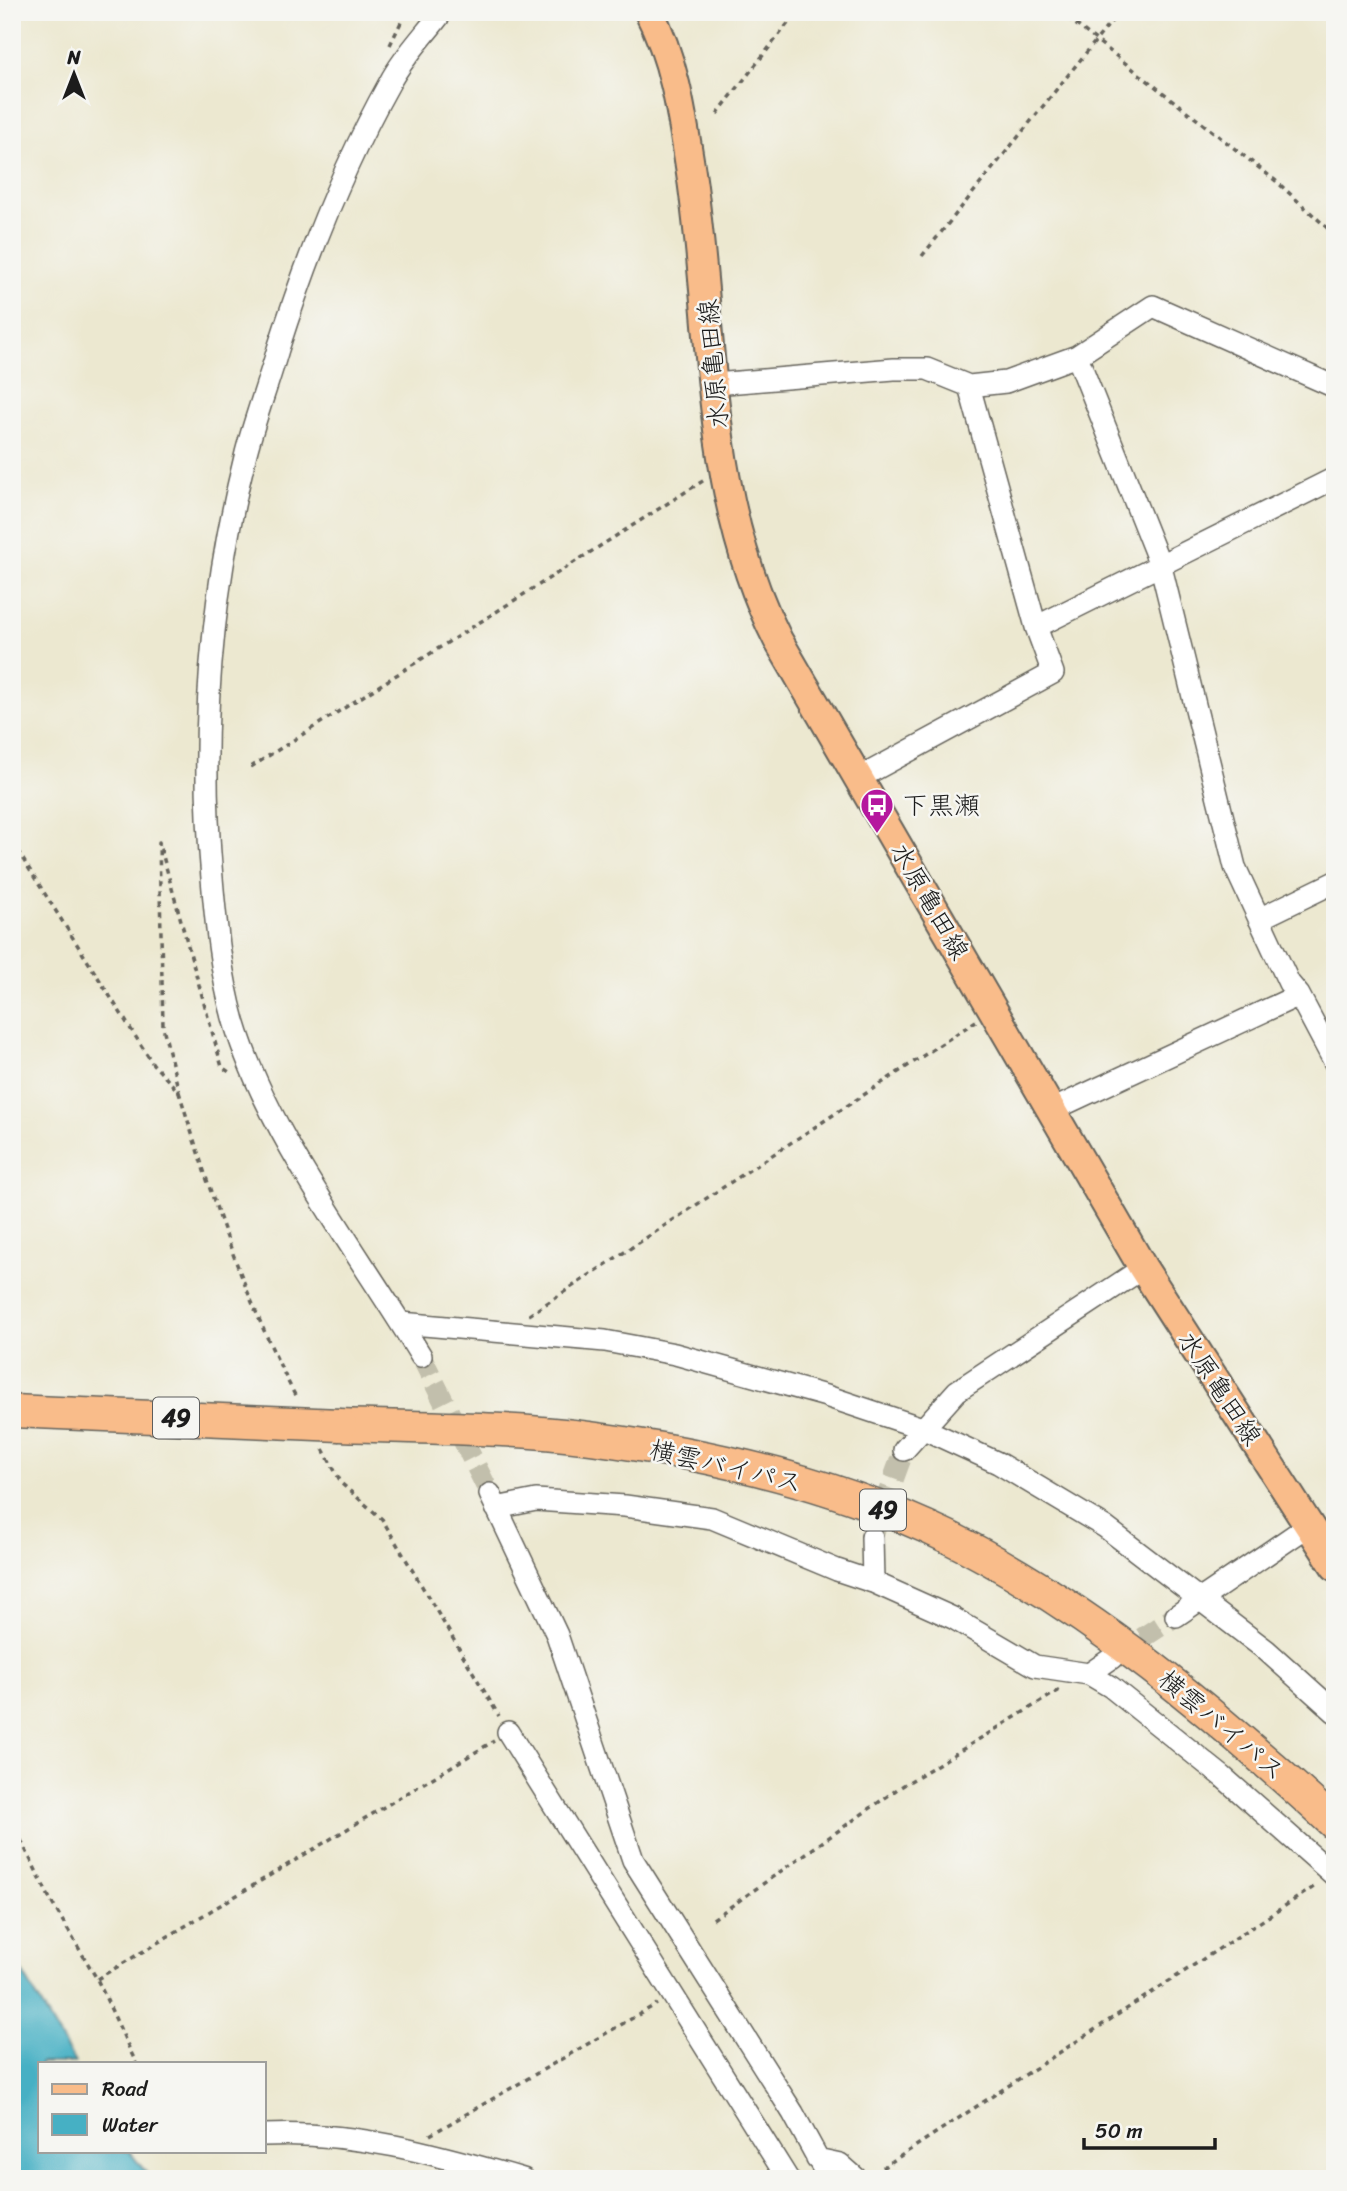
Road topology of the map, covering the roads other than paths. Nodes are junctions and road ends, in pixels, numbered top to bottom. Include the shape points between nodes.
1 (442, 12) edge
2 (649, 12) edge
3 (1077, 356) junction
4 (714, 384) junction
5 (969, 386) junction
6 (1335, 387) edge
7 (1335, 478) edge
8 (1161, 567) junction
9 (1036, 627) junction
10 (859, 778) junction
11 (1335, 882) edge
12 (1259, 919) junction
13 (1299, 995) junction
14 (1335, 1063) edge
15 (1052, 1110) junction
16 (1143, 1268) junction
17 (401, 1323) junction
18 (421, 1356) tunnel mouth
19 (12, 1411) edge
20 (922, 1428) junction
21 (904, 1450) tunnel mouth
22 (1308, 1525) junction
23 (872, 1537) tunnel mouth
24 (1335, 1566) edge
25 (873, 1582) junction
26 (1199, 1600) junction
27 (1176, 1616) tunnel mouth
28 (1112, 1658) tunnel mouth
29 (1089, 1674) junction
30 (1335, 1712) edge
31 (508, 1732) road end
32 (1335, 1824) edge
33 (1333, 1875) edge
34 (266, 2135) edge
35 (817, 2159) junction
36 (523, 2179) edge
37 (788, 2179) edge
38 (830, 2179) edge
39 (857, 2179) edge

1 - 17 street via 391,79 334,196 293,302 246,453 216,605 205,730 207,831 216,930 234,1021 265,1099 320,1197
2 - 4 main road, 水原亀田線 via 670,67 684,128
3 - 5 street via 1006,382
3 - 6 street via 1153,306
3 - 8 street
4 - 5 street via 927,369
4 - 10 main road, 水原亀田線 via 722,468 738,544 765,615
5 - 9 street
7 - 8 street
8 - 9 street
8 - 12 street via 1235,867
9 - 10 street via 1053,673
10 - 15 main road, 水原亀田線
11 - 12 street
12 - 13 street
13 - 14 street
13 - 15 street
15 - 16 main road, 水原亀田線
16 - 20 street via 957,1391
16 - 22 main road, 水原亀田線
17 - 18 street
17 - 20 street via 605,1341 675,1354
19 - 32 highway, 横雲バイパス / 49, bridge via 331,1436 588,1437 784,1476 947,1537 1079,1614 1154,1668
20 - 21 street
20 - 26 street via 998,1464 1105,1527
22 - 24 main road, 水原亀田線
22 - 26 street
23 - 25 street
25 - 29 street via 953,1618 1035,1666
25 - 35 street via 712,1518 625,1506 493,1501 556,1635 633,1860 793,2113
26 - 27 street
26 - 30 street via 1266,1650
28 - 29 street
29 - 33 street via 1223,1777
31 - 37 street
34 - 36 street via 308,2133 412,2150
35 - 38 street
35 - 39 street via 841,2164

